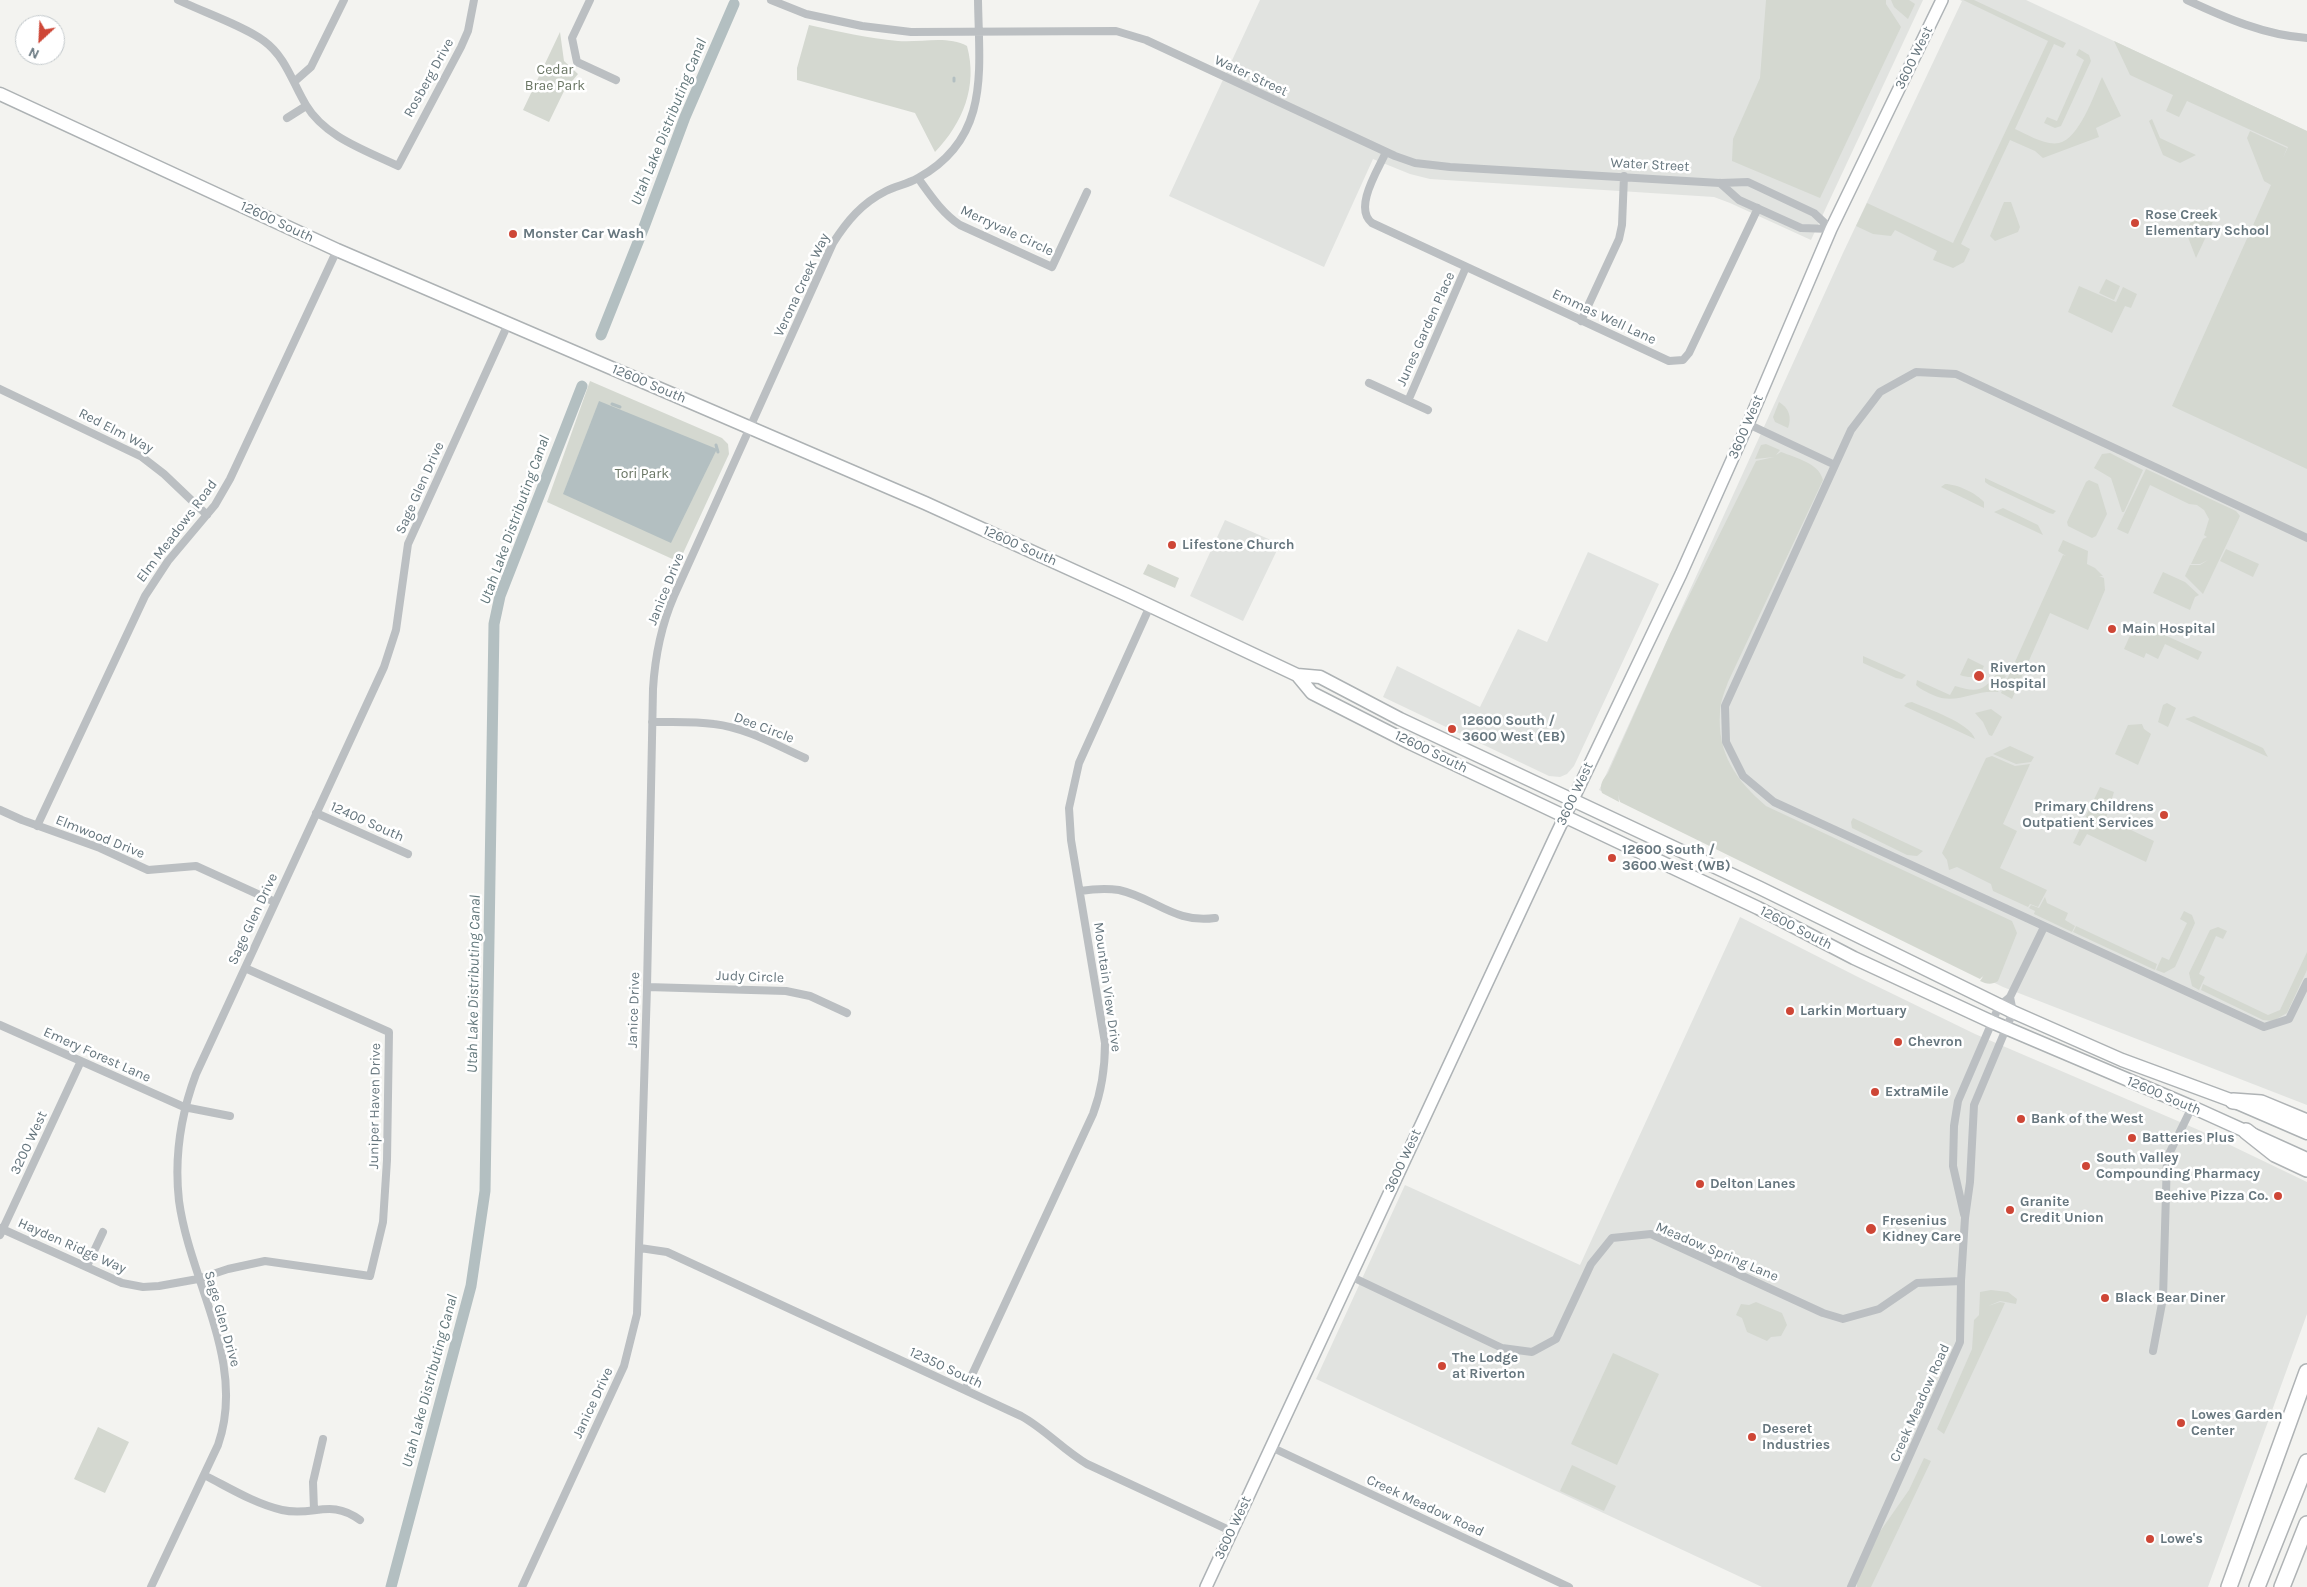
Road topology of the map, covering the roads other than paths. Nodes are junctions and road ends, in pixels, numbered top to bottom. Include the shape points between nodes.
1 (178, 0) edge
2 (344, 0) edge
3 (474, 0) edge
4 (590, 0) edge
5 (771, 0) edge
6 (978, 0) edge
7 (1942, 0) edge
8 (2187, 0) edge
9 (978, 31) junction
10 (2307, 38) edge
11 (616, 80) dead end
12 (294, 82) junction
13 (0, 94) edge
14 (306, 106) junction
15 (287, 118) dead end
16 (1386, 152) junction
17 (1624, 176) junction
18 (918, 178) junction
19 (1720, 183) junction
20 (1087, 192) dead end
21 (1758, 208) junction
22 (1831, 229) junction
23 (337, 250) junction
24 (1466, 267) junction
25 (1581, 321) junction
26 (508, 324) junction
27 (1369, 383) dead end
28 (0, 389) edge
29 (1408, 401) junction
30 (1428, 410) dead end
31 (1748, 424) junction
32 (751, 428) junction
33 (1835, 465) junction
34 (206, 515) junction
35 (2307, 538) edge
36 (1150, 606) junction
37 (1297, 675) junction
38 (652, 722) junction
39 (805, 758) dead end
40 (1573, 799) junction
41 (0, 810) edge
42 (316, 813) junction
43 (1565, 816) junction
44 (36, 826) junction
45 (408, 854) dead end
46 (1080, 891) junction
47 (275, 902) junction
48 (1215, 918) dead end
49 (2044, 926) junction
50 (245, 968) junction
51 (2307, 982) edge
52 (647, 987) junction
53 (2010, 996) junction
54 (1999, 1006) junction
55 (847, 1012) dead end
56 (2013, 1012) junction
57 (1992, 1022) junction
58 (0, 1025) edge
59 (2007, 1028) junction
60 (81, 1061) junction
61 (2233, 1101) junction
62 (2192, 1106) junction
63 (184, 1107) junction
64 (230, 1116) dead end
65 (2307, 1122) edge
66 (2246, 1131) junction
67 (2307, 1133) edge
68 (2307, 1159) edge
69 (2307, 1169) edge
70 (1965, 1218) junction
71 (1, 1230) edge
72 (103, 1232) dead end
73 (640, 1248) junction
74 (87, 1266) junction
75 (370, 1276) joint
76 (1350, 1276) junction
77 (198, 1280) junction
78 (1961, 1281) junction
79 (2153, 1351) dead end
80 (2307, 1372) edge
81 (965, 1390) junction
82 (324, 1439) dead end
83 (1270, 1447) junction
84 (2307, 1462) edge
85 (204, 1475) junction
86 (314, 1510) junction
87 (360, 1520) dead end
88 (2307, 1524) edge
89 (1231, 1531) junction
90 (151, 1587) edge
91 (522, 1587) edge
92 (1206, 1587) edge
93 (1569, 1587) edge
94 (1851, 1587) edge
95 (2229, 1587) edge
96 (2257, 1587) edge
97 (2282, 1587) edge

1 - 12 street via 265,42
2 - 12 street via 311,67
3 - 14 street, Rosberg Drive via 462,47 398,166 337,136
4 - 11 street via 572,38 577,62
5 - 9 street, Water Street via 806,14 862,26 912,32
6 - 9 street, Verona Creek Way
7 - 22 main road, 3600 West
8 - 10 street via 2232,21 2284,37
9 - 16 street, Water Street via 1116,31 1146,40
9 - 18 street, Verona Creek Way via 977,103 968,128 954,149
12 - 14 street
13 - 23 main road, 12600 South
14 - 15 street
16 - 17 street, Water Street via 1415,163 1450,167
16 - 24 street, Emmas Well Lane via 1364,202 1365,215 1377,226
17 - 19 street, Water Street
17 - 25 street via 1619,239
18 - 20 street, Merryvale Circle via 938,206 954,221 1052,267
18 - 32 street, Verona Creek Way via 867,202 847,221 833,243
19 - 21 street via 1739,200
19 - 22 street, Water Street via 1748,182 1814,212
21 - 22 street via 1801,228
21 - 25 street, Emmas Well Lane via 1692,349 1683,360 1669,361
22 - 31 main road, 3600 West
23 - 26 main road, 12600 South
23 - 34 street, Elm Meadows Road via 230,479
24 - 25 street, Emmas Well Lane
24 - 29 street, Junes Garden Place
26 - 32 main road, 12600 South
26 - 42 street, Sage Glen Drive via 408,544 396,630 384,667
27 - 29 street, Junes Garden Place
28 - 34 street, Red Elm Way via 142,457
29 - 30 street, Junes Garden Place
31 - 33 street
31 - 40 main road, 3600 West
32 - 36 main road, 12600 South
32 - 38 street, Janice Drive via 665,618 656,657
33 - 35 street via 1850,430 1880,392 1916,372 1956,374
33 - 49 street via 1725,706 1726,742 1743,776 1774,802
34 - 44 street, Elm Meadows Road via 168,561 145,596
36 - 37 main road, 12600 South
36 - 46 street, Mountain View Drive via 1074,777 1069,824
37 - 40 main road, 12600 South via 1320,677 1400,719
37 - 43 main road, 12600 South via 1312,693
38 - 39 street, Dee Circle via 730,727
38 - 52 street, Janice Drive
40 - 43 main road, 3600 West
40 - 54 main road, 12600 South
41 - 44 street, Elmwood Drive
42 - 45 street, 12400 South
42 - 47 street, Sage Glen Drive
43 - 57 main road, 12600 South
43 - 76 main road, 3600 West
44 - 47 street, Elmwood Drive via 100,848 148,870 196,866
46 - 48 street via 1118,890 1183,917
46 - 81 street, Mountain View Drive via 1105,1043 1101,1091
47 - 50 street, Sage Glen Drive
49 - 51 street via 2264,1028 2290,1019
49 - 53 street
50 - 63 street, Sage Glen Drive
50 - 75 street, Juniper Haven Drive via 389,1032 383,1222
52 - 55 street, Judy Circle via 786,991 810,996
52 - 73 street, Janice Drive
53 - 54 street
53 - 56 street
54 - 56 main road, 12600 South
54 - 57 street, Creek Meadow Road
56 - 59 street, Creek Meadow Road
56 - 61 main road, 12600 South via 2122,1060
57 - 59 main road, 12600 South
57 - 70 street, Creek Meadow Road via 1958,1101 1954,1126 1953,1166
58 - 60 street, Emery Forest Lane
59 - 62 main road, 12600 South
59 - 70 street, Creek Meadow Road via 1974,1105
60 - 63 street, Emery Forest Lane
60 - 71 street, 3200 West
61 - 65 highway via 2260,1103
61 - 67 main road, 12600 South
62 - 66 main road, 12600 South
62 - 79 street via 2167,1158 2163,1298
63 - 64 street, Emery Forest Lane
63 - 77 street, Sage Glen Drive via 177,1172 179,1201
66 - 68 main road, 12600 South
66 - 69 highway via 2275,1154
70 - 78 street, Creek Meadow Road
71 - 74 street, Hayden Ridge Way
72 - 74 street
73 - 81 street, 12350 South via 667,1252
73 - 91 street, Janice Drive via 637,1314 627,1357
74 - 77 street, Hayden Ridge Way via 122,1283 143,1287
75 - 77 street, Hayden Ridge Way via 265,1261
76 - 78 street, Meadow Spring Lane via 1502,1348 1532,1352 1556,1339 1591,1264 1612,1238 1652,1234 1823,1313 1843,1319 1879,1309 1917,1283
76 - 83 main road, 3600 West
77 - 85 street, Sage Glen Drive via 221,1351 227,1387 221,1434
78 - 94 street, Creek Meadow Road via 1960,1342
80 - 95 highway
81 - 89 street, 12350 South via 1033,1422 1087,1464
82 - 86 street via 313,1482
83 - 89 main road, 3600 West
83 - 93 street, Creek Meadow Road
84 - 96 highway
85 - 86 street via 274,1508 291,1512
85 - 90 street, Sage Glen Drive
86 - 87 street via 338,1508
88 - 97 highway
89 - 92 main road, 3600 West

